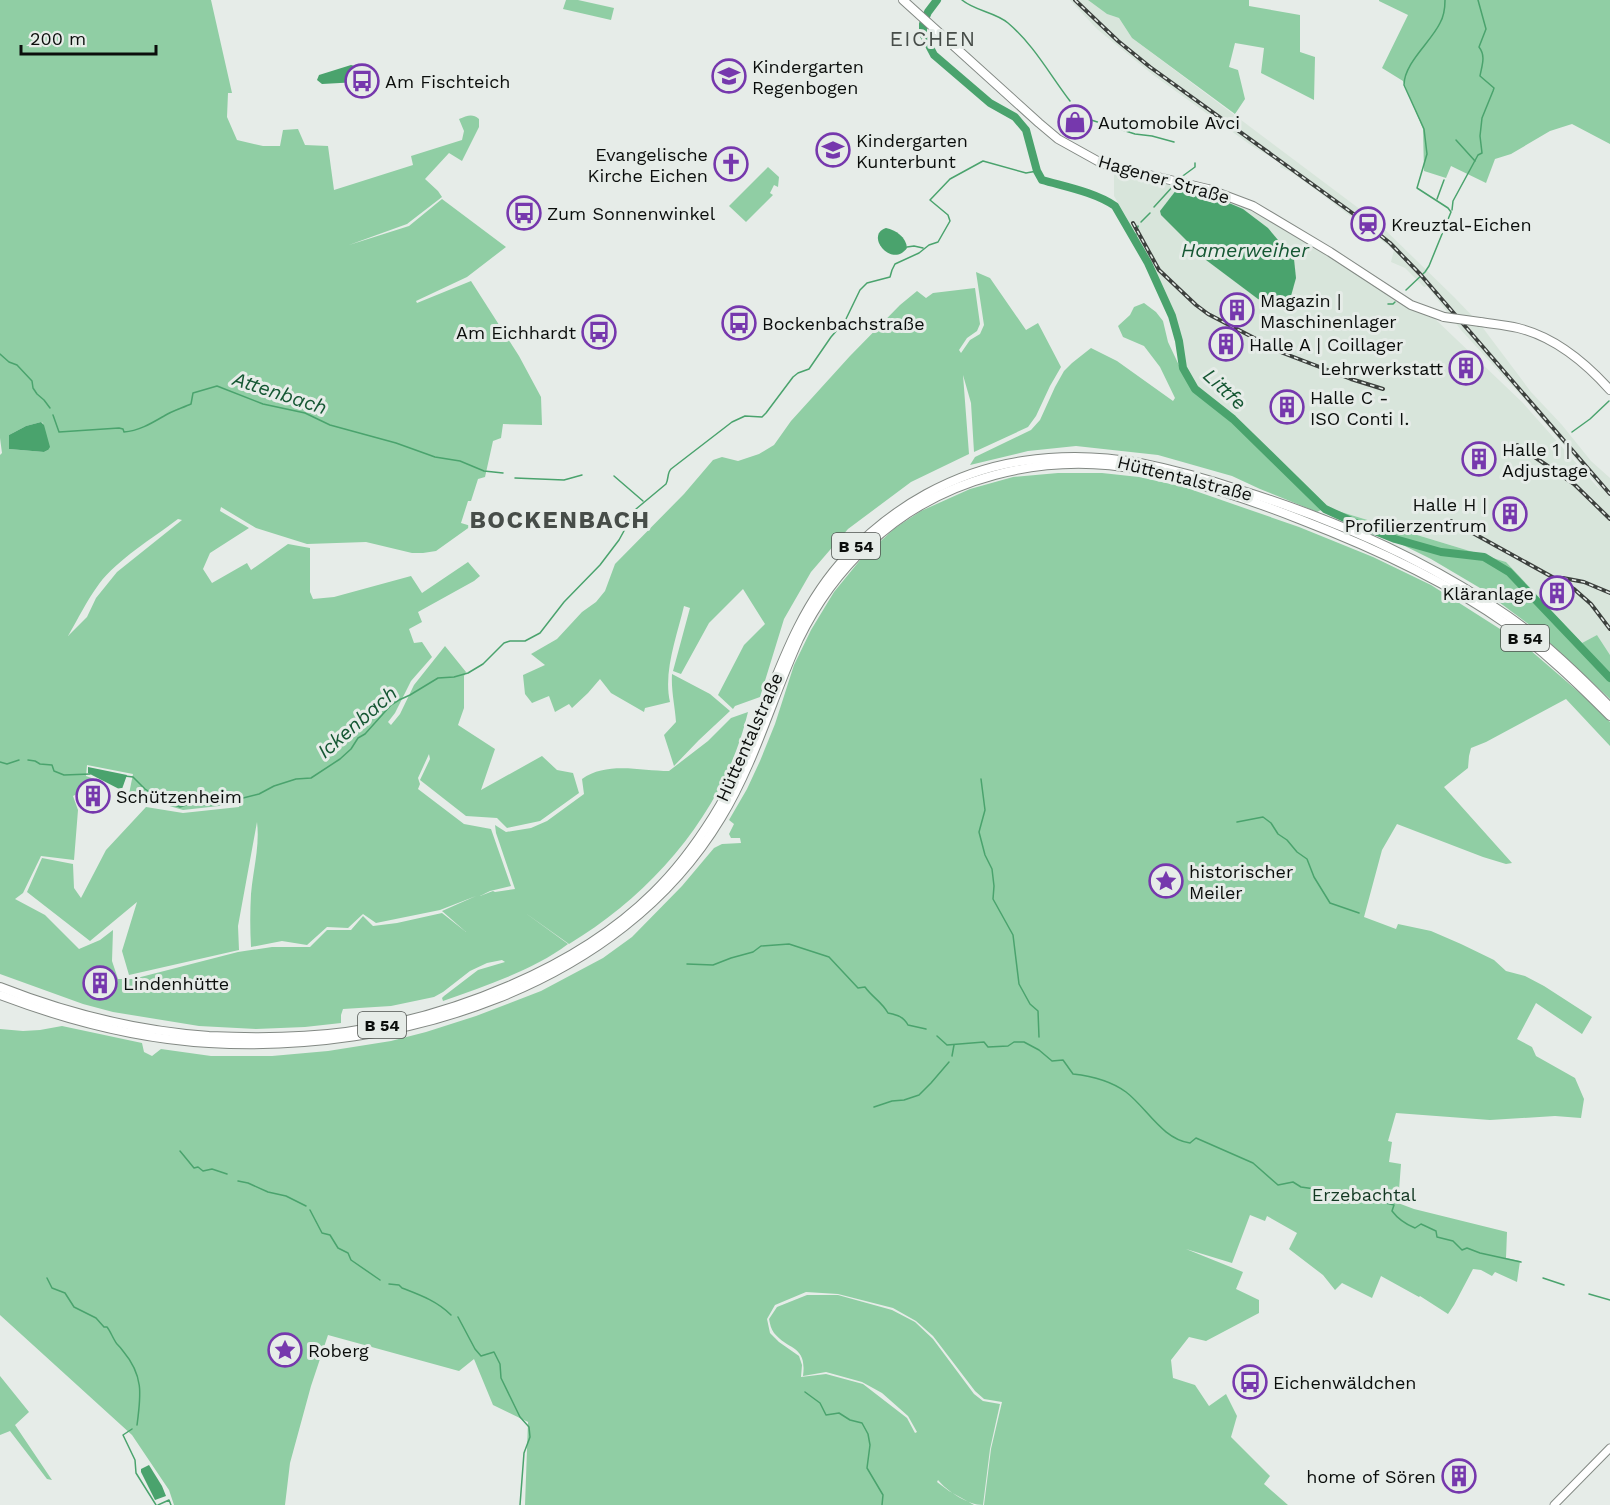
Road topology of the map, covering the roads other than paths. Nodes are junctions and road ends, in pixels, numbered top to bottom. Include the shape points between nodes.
1 (903, 0) edge
2 (1610, 390) edge
3 (1430, 573) junction
4 (1610, 707) edge
5 (1610, 716) edge
6 (0, 987) edge
7 (0, 995) edge
8 (64, 1013) junction
9 (1610, 1448) edge
10 (1554, 1505) edge

1 - 2 main road, Hagener Straße, bridge via 1058,139 1109,166 1178,181 1260,209 1412,305 1431,313 1516,327 1552,340
3 - 4 main road, B 54 via 1483,600 1535,636
3 - 5 main road, B 54 via 1530,642
3 - 8 main road, Hüttentalstraße / B 54 via 1364,537 1211,481 1139,463 1060,457 1025,460 977,472 946,484 889,517 842,561 794,634 749,746 715,815 652,895 581,949 466,1002 400,1022 345,1032 207,1036 126,1028
6 - 8 main road, B 54
7 - 8 main road, B 54
9 - 10 main road

